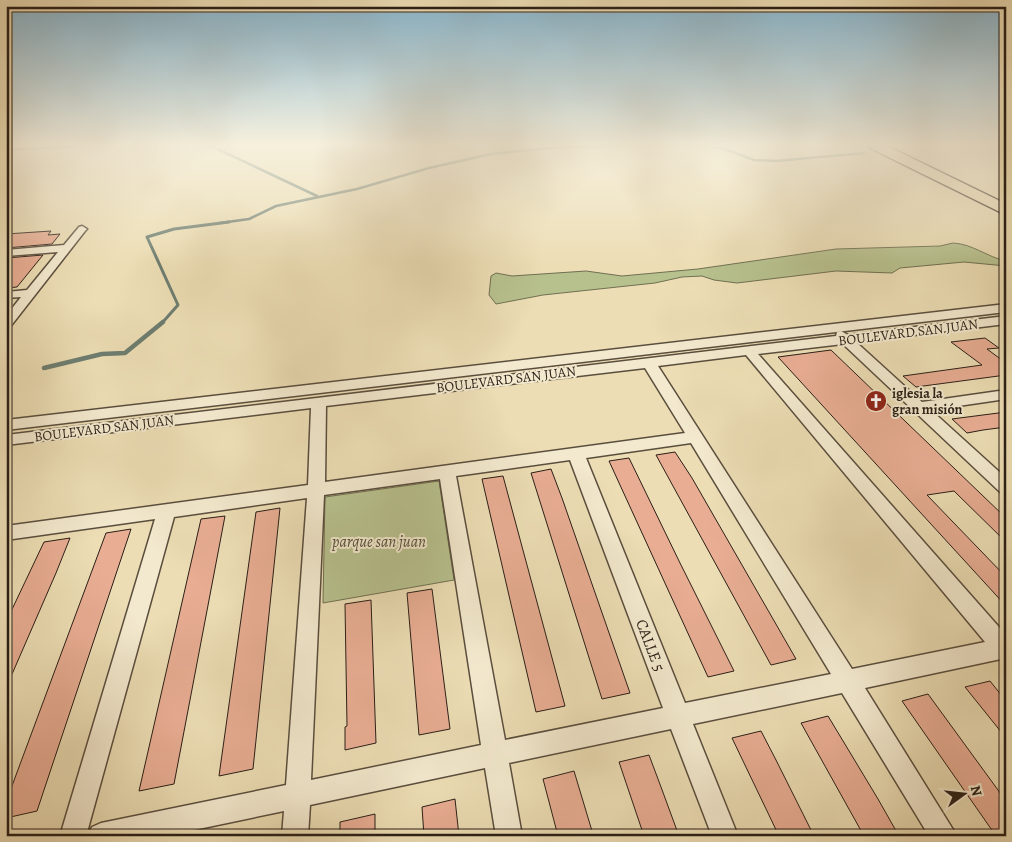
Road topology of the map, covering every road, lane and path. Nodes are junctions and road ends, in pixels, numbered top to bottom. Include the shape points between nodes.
1 (963, 184) edge
2 (968, 184) edge
3 (1005, 203) edge
4 (82, 229) dead end
5 (67, 248) junction
6 (6, 253) edge
7 (31, 293) junction
8 (6, 295) edge
9 (1006, 308) edge
10 (992, 310) junction
11 (1006, 319) edge
12 (6, 324) edge
13 (834, 329) junction
14 (845, 339) junction
15 (748, 350) junction
16 (608, 360) junction
17 (648, 362) junction
18 (366, 390) junction
19 (1006, 394) edge
20 (318, 402) junction
21 (918, 407) junction
22 (6, 425) edge
23 (697, 437) junction
24 (6, 440) edge
25 (576, 454) junction
26 (447, 472) junction
27 (1006, 488) edge
28 (316, 490) junction
29 (167, 510) junction
30 (8, 536) edge
31 (1005, 649) edge
32 (848, 681) junction
33 (679, 716) junction
34 (495, 754) junction
35 (297, 795) junction
36 (73, 836) edge
37 (101, 836) edge
38 (295, 836) edge
39 (509, 836) edge
40 (726, 836) edge
41 (944, 836) edge

1 - 3 highway
2 - 3 highway
4 - 5 street
5 - 6 street
5 - 7 street
7 - 8 street
7 - 12 street
9 - 10 street, BOULEVARD SAN JUAN
10 - 11 street
10 - 13 street, BOULEVARD SAN JUAN
11 - 14 street, BOULEVARD SAN JUAN
13 - 14 street
13 - 16 street, BOULEVARD SAN JUAN
14 - 15 street, BOULEVARD SAN JUAN
14 - 21 street
15 - 17 street, BOULEVARD SAN JUAN
15 - 31 street
16 - 17 street, BOULEVARD SAN JUAN
16 - 18 street, BOULEVARD SAN JUAN
17 - 23 street
18 - 20 street, BOULEVARD SAN JUAN
18 - 22 street, BOULEVARD SAN JUAN
19 - 21 street
20 - 24 street, BOULEVARD SAN JUAN
20 - 28 street
21 - 27 street
23 - 25 street
23 - 32 street
25 - 26 street
25 - 33 street, CALLE 5
26 - 28 street
26 - 34 street
28 - 29 street
28 - 35 street
29 - 30 street
29 - 36 street
31 - 32 street
32 - 33 street
32 - 41 street
33 - 34 street
33 - 40 street, CALLE 5
34 - 35 street
34 - 39 street
35 - 37 street
35 - 38 street

